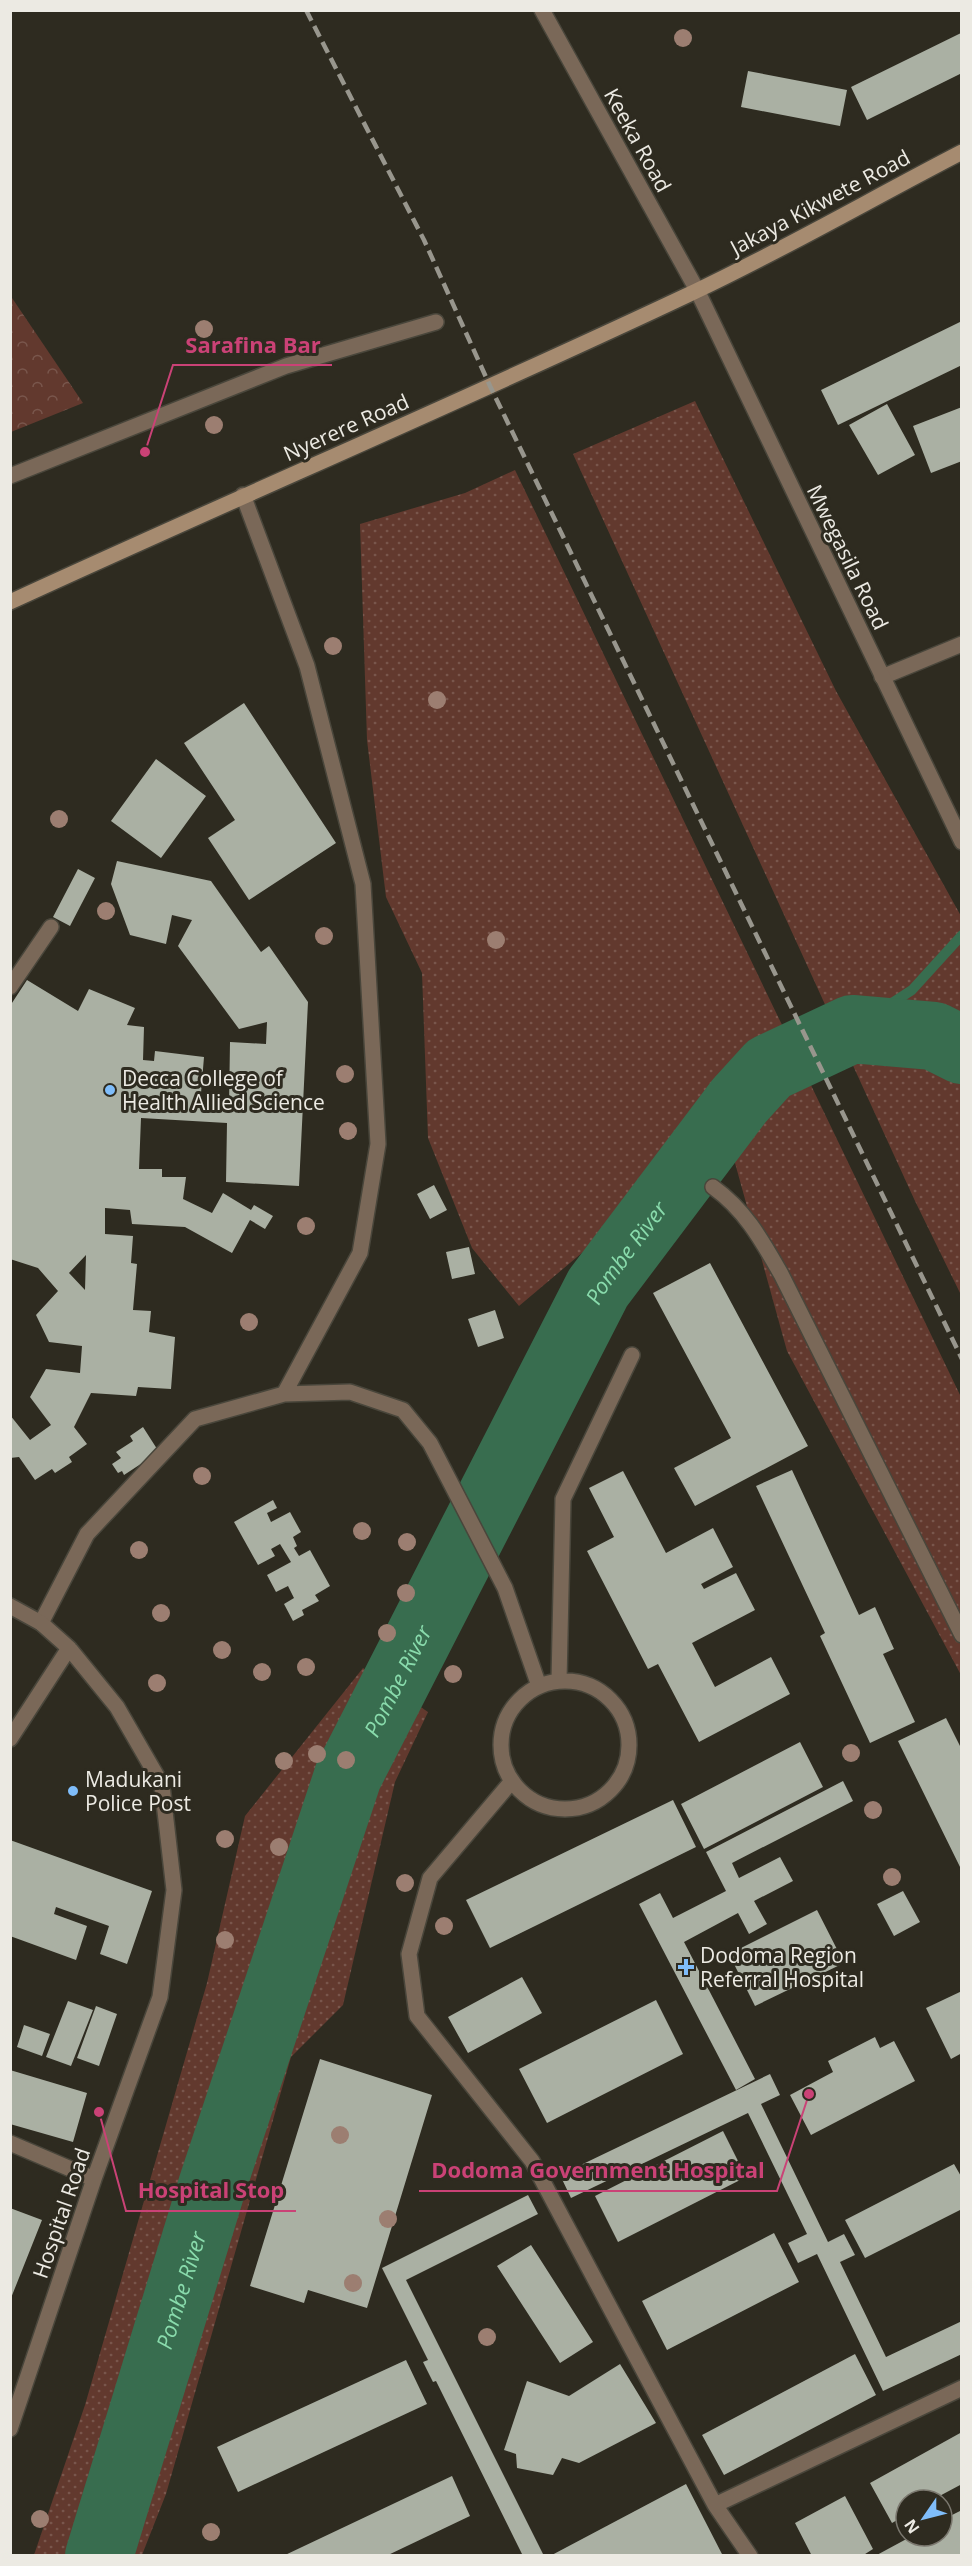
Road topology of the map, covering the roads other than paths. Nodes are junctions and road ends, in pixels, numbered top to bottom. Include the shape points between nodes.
1 (542, 10) edge
2 (962, 152) edge
3 (698, 290) junction
4 (436, 322) dead end
5 (10, 476) edge
6 (243, 495) junction
7 (10, 602) edge
8 (962, 644) edge
9 (882, 677) junction
10 (962, 842) edge
11 (51, 927) dead end
12 (10, 987) edge
13 (713, 1187) dead end
14 (632, 1355) dead end
15 (284, 1394) junction
16 (10, 1606) edge
17 (41, 1623) junction
18 (962, 1635) edge
19 (69, 1648) junction
20 (559, 1681) junction
21 (539, 1686) junction
22 (10, 1738) edge
23 (513, 1782) junction
24 (10, 2143) edge
25 (94, 2179) junction
26 (962, 2388) edge
27 (10, 2429) edge
28 (715, 2505) junction
29 (750, 2556) edge

1 - 3 street, Keeka Road
2 - 3 main road, Jakaya Kikwete Road
3 - 6 main road, Nyerere Road
3 - 9 street, Mwegasila Road
4 - 5 street via 286,366
6 - 7 main road, Nyerere Road
6 - 15 street via 307,666 363,885 378,1144 360,1253
8 - 9 street
9 - 10 street, Mwegasila Road
11 - 12 street
13 - 18 street via 746,1218 781,1274
14 - 20 street via 563,1500
15 - 17 street via 195,1419 87,1534
15 - 21 street via 350,1392 403,1410 430,1443 505,1588
16 - 17 street, Hospital Road
17 - 19 street, Hospital Road
19 - 22 street
19 - 25 street, Hospital Road via 117,1707 162,1785 174,1890 160,1997
20 - 21 street
20 - 23 street via 582,1683 602,1692 618,1708 627,1728 629,1750 623,1772 611,1790 593,1803 571,1809 549,1807 528,1798
21 - 23 street via 520,1699 507,1717 501,1739 503,1762
23 - 28 street via 430,1878 409,1954 417,2016 532,2161
24 - 25 street
25 - 27 street, Hospital Road
26 - 28 street
28 - 29 street

